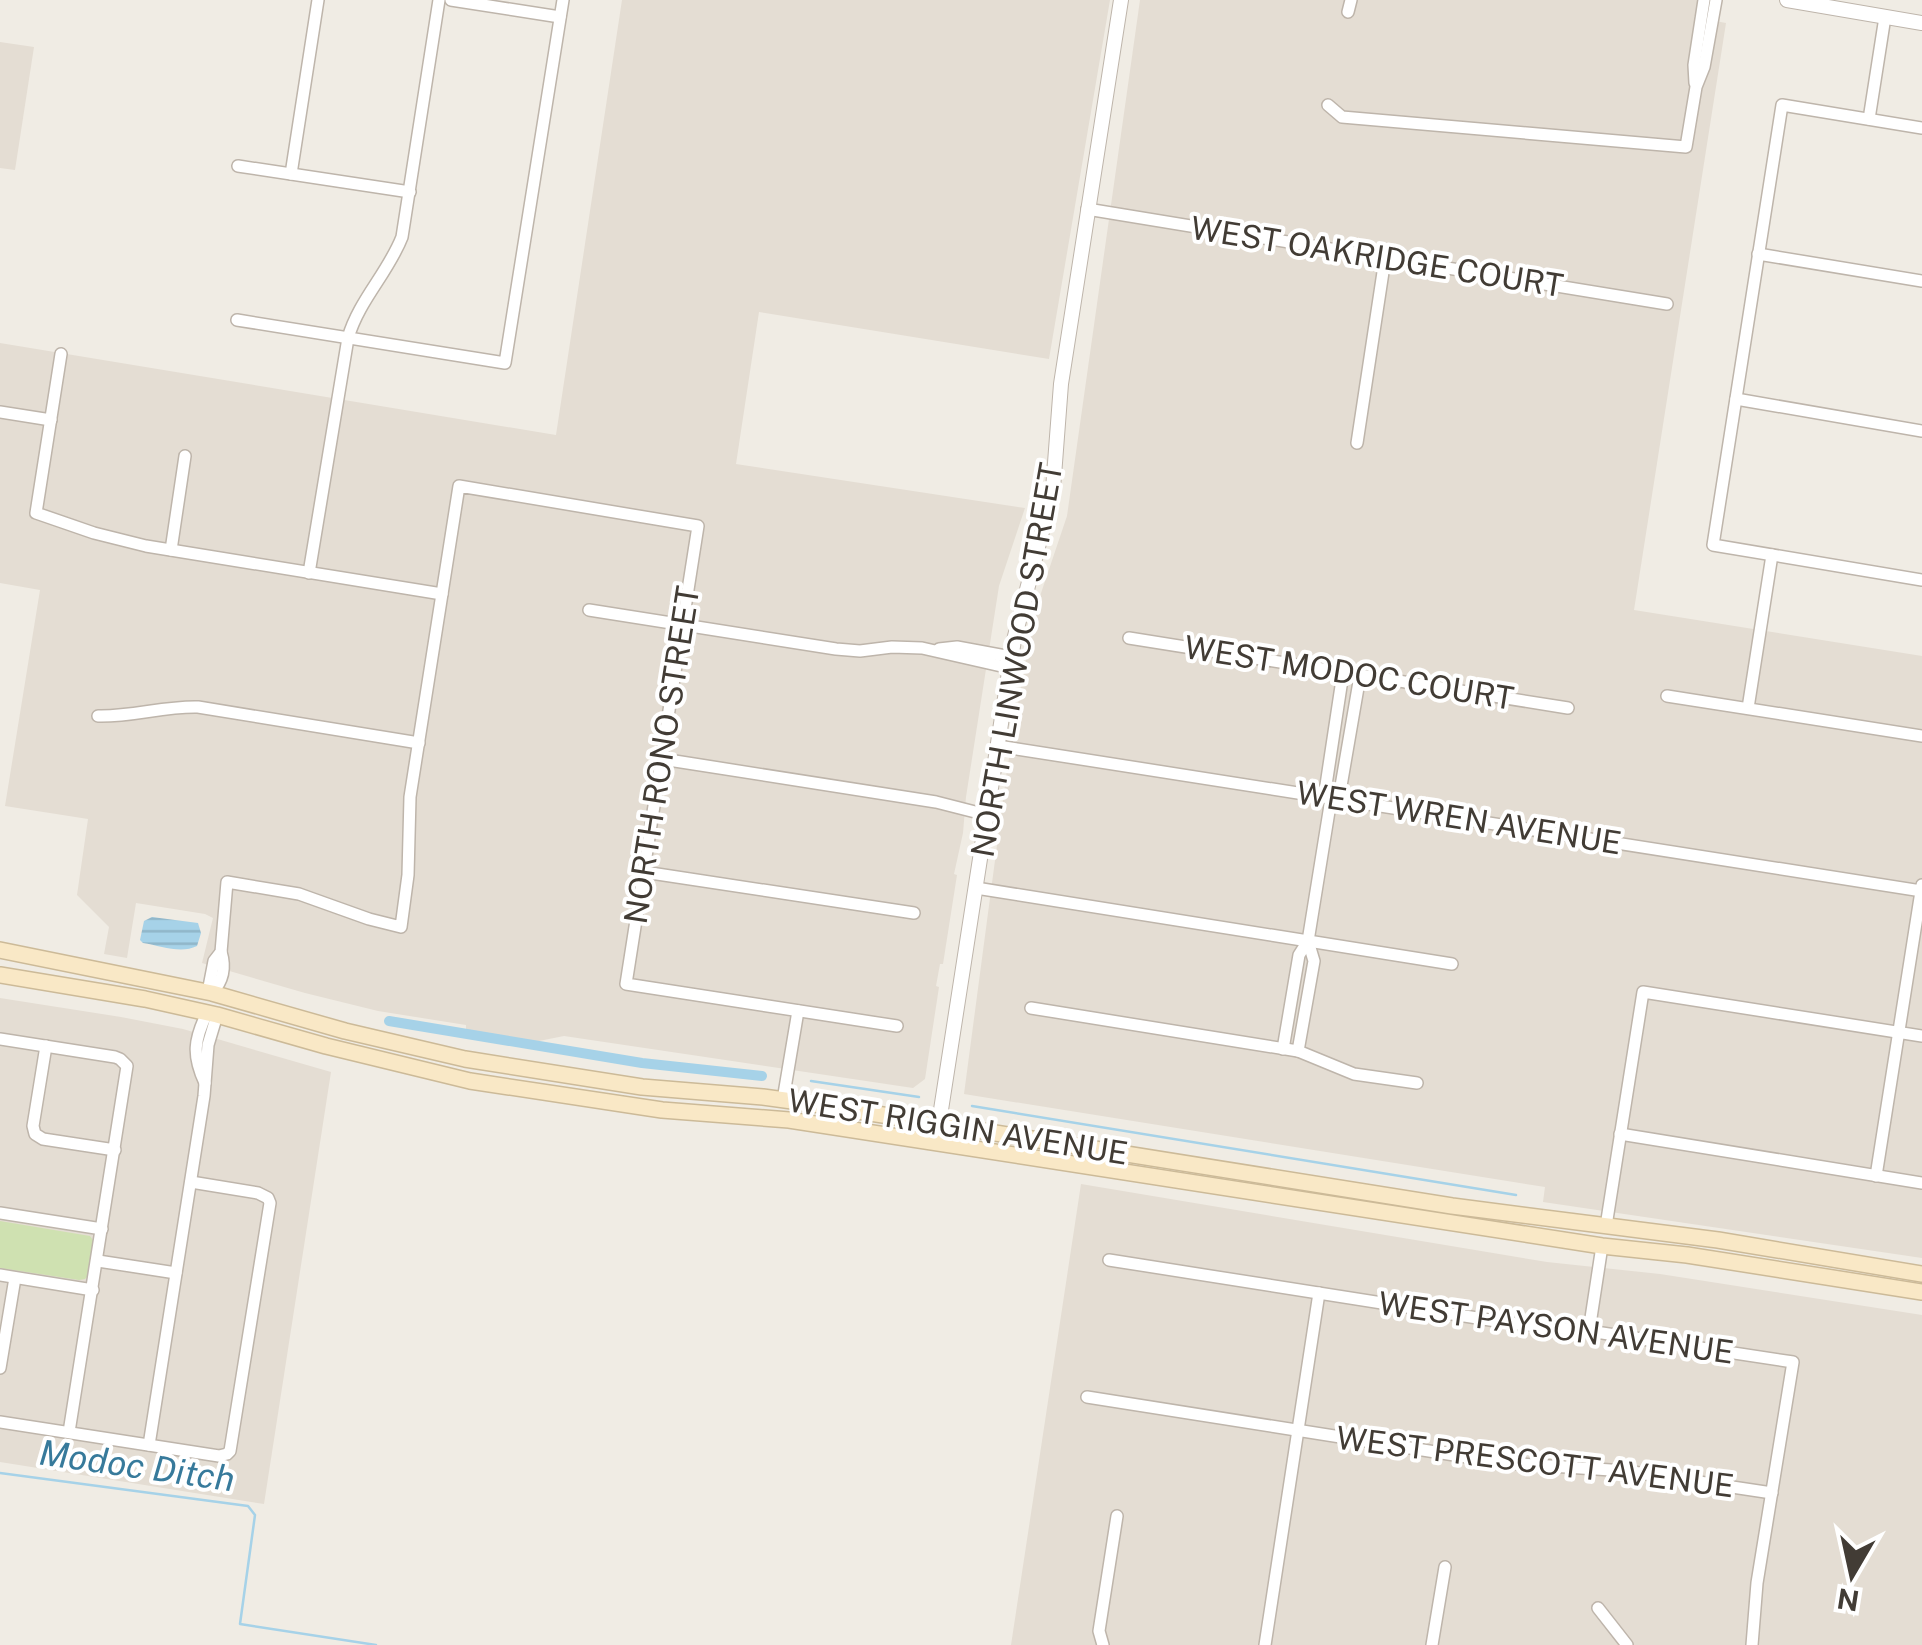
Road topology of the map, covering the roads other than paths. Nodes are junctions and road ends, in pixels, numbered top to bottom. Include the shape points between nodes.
1 (318, 0) edge
2 (439, 0) edge
3 (450, 0) edge
4 (563, 0) edge
5 (1121, 0) edge
6 (1704, 0) edge
7 (1716, 0) edge
8 (1787, 0) edge
9 (560, 17) junction
10 (1885, 17) junction
11 (1922, 24) edge
12 (1696, 87) junction
13 (1328, 105) dead end
14 (1869, 119) junction
15 (1922, 128) edge
16 (238, 166) dead end
17 (291, 174) junction
18 (410, 192) junction
19 (1087, 209) junction
20 (1758, 254) junction
21 (1386, 259) junction
22 (1922, 281) edge
23 (1667, 304) dead end
24 (238, 320) dead end
25 (348, 338) junction
26 (61, 354) dead end
27 (1736, 398) junction
28 (0, 412) edge
29 (50, 420) junction
30 (1922, 430) edge
31 (1357, 443) dead end
32 (185, 456) dead end
33 (171, 550) junction
34 (1772, 555) junction
35 (309, 573) junction
36 (1922, 580) edge
37 (442, 594) junction
38 (590, 610) dead end
39 (682, 624) junction
40 (1129, 638) dead end
41 (1011, 663) junction
42 (1343, 673) junction
43 (1360, 676) junction
44 (1667, 696) dead end
45 (1568, 708) dead end
46 (1748, 708) junction
47 (98, 716) dead end
48 (1922, 736) edge
49 (419, 743) junction
50 (998, 746) junction
51 (662, 759) junction
52 (1331, 799) junction
53 (987, 815) junction
54 (644, 872) junction
55 (976, 888) junction
56 (1922, 889) edge
57 (914, 913) dead end
58 (1308, 941) junction
59 (0, 950) edge
60 (1452, 964) dead end
61 (0, 975) edge
62 (81, 988) junction
63 (210, 993) junction
64 (1031, 1008) dead end
65 (798, 1011) junction
66 (212, 1014) junction
67 (897, 1026) dead end
68 (345, 1030) junction
69 (1898, 1033) junction
70 (1922, 1036) edge
71 (0, 1038) edge
72 (46, 1046) junction
73 (1283, 1049) junction
74 (1298, 1051) junction
75 (1417, 1083) dead end
76 (783, 1100) junction
77 (939, 1124) junction
78 (1620, 1134) junction
79 (936, 1142) junction
80 (115, 1150) junction
81 (1876, 1176) junction
82 (191, 1182) junction
83 (1922, 1183) edge
84 (0, 1212) edge
85 (1466, 1225) junction
86 (1606, 1226) junction
87 (102, 1229) junction
88 (1602, 1246) junction
89 (1753, 1246) junction
90 (1109, 1260) dead end
91 (98, 1261) junction
92 (176, 1274) junction
93 (1922, 1274) edge
94 (0, 1275) edge
95 (15, 1278) junction
96 (93, 1290) junction
97 (1922, 1292) edge
98 (1319, 1293) junction
99 (1589, 1332) junction
100 (0, 1368) edge
101 (1087, 1397) dead end
102 (0, 1422) edge
103 (1298, 1430) junction
104 (70, 1432) junction
105 (149, 1444) junction
106 (1772, 1494) junction
107 (1117, 1516) dead end
108 (1445, 1568) dead end
109 (1598, 1608) dead end
110 (1103, 1645) edge
111 (1265, 1645) edge
112 (1432, 1645) edge
113 (1627, 1645) edge
114 (1752, 1645) edge

1 - 17 street
2 - 18 street
3 - 9 street
4 - 9 street
5 - 19 street, NORTH LINWOOD STREET
6 - 12 street
7 - 12 street
8 - 10 street
9 - 25 street via 505,364
10 - 11 street
10 - 14 street
12 - 13 street via 1686,147 1342,117
14 - 15 street
14 - 20 street via 1782,105
16 - 17 street
17 - 18 street
18 - 25 street via 396,253 361,304
19 - 21 street, WEST OAKRIDGE COURT
19 - 41 street, NORTH LINWOOD STREET via 1052,488
20 - 22 street
20 - 27 street
21 - 23 street, WEST OAKRIDGE COURT
21 - 31 street
24 - 25 street
25 - 35 street
26 - 29 street
27 - 30 street
27 - 34 street via 1712,544
28 - 29 street
29 - 33 street via 36,513
32 - 33 street
33 - 35 street
34 - 36 street
34 - 46 street
35 - 37 street
37 - 39 street, NORTH RONO STREET via 459,486 698,526
37 - 49 street
38 - 39 street
39 - 41 street via 836,649 957,648
39 - 51 street, NORTH RONO STREET
40 - 42 street, WEST MODOC COURT
41 - 50 street, NORTH LINWOOD STREET
42 - 43 street, WEST MODOC COURT
42 - 52 street via 1326,785
43 - 45 street, WEST MODOC COURT
43 - 52 street via 1340,786
44 - 46 street
46 - 48 street
47 - 49 street via 198,707
49 - 63 street via 401,927 299,894 227,882 224,963 220,984
50 - 52 street, WEST WREN AVENUE
50 - 53 street, NORTH LINWOOD STREET
51 - 53 street
51 - 54 street, NORTH RONO STREET
52 - 56 street, WEST WREN AVENUE
52 - 58 street
53 - 55 street, NORTH LINWOOD STREET
54 - 57 street
54 - 65 street, NORTH RONO STREET via 626,984
55 - 58 street
55 - 77 street, NORTH LINWOOD STREET
56 - 69 street
58 - 60 street
58 - 73 street via 1299,955
58 - 74 street via 1314,961
59 - 63 main road, WEST RIGGIN AVENUE
61 - 62 main road, WEST RIGGIN AVENUE
62 - 63 main road via 110,983 196,999
62 - 66 main road, WEST RIGGIN AVENUE
63 - 68 main road, WEST RIGGIN AVENUE
64 - 73 street
65 - 67 street
65 - 76 street
66 - 68 main road via 234,1011 316,1032
66 - 79 main road, WEST RIGGIN AVENUE via 470,1080
66 - 82 street
68 - 76 main road, WEST RIGGIN AVENUE via 642,1087
69 - 70 street
69 - 78 street via 1642,992
69 - 81 street
71 - 72 street
72 - 80 street via 125,1062
72 - 80 street via 35,1134
73 - 74 street
74 - 75 street via 1354,1074
76 - 77 main road, WEST RIGGIN AVENUE
77 - 79 street, NORTH LINWOOD STREET
77 - 86 main road, WEST RIGGIN AVENUE
78 - 81 street
78 - 86 street
79 - 85 main road, WEST RIGGIN AVENUE
80 - 87 street
81 - 83 street
82 - 92 street
82 - 105 street via 258,1192 270,1208 232,1446 219,1456
84 - 87 street
85 - 86 main road via 1484,1221 1587,1234
85 - 88 main road, WEST RIGGIN AVENUE
86 - 89 main road, WEST RIGGIN AVENUE
87 - 91 street
88 - 89 main road via 1614,1238 1724,1250
88 - 97 main road, WEST RIGGIN AVENUE
88 - 99 street
89 - 93 main road, WEST RIGGIN AVENUE
90 - 98 street, WEST PAYSON AVENUE
91 - 92 street
91 - 96 street
92 - 105 street
94 - 95 street
95 - 96 street
95 - 100 street
96 - 104 street
98 - 99 street, WEST PAYSON AVENUE
98 - 103 street
99 - 106 street, WEST PAYSON AVENUE via 1793,1362
101 - 103 street, WEST PRESCOTT AVENUE
102 - 104 street
103 - 106 street, WEST PRESCOTT AVENUE via 1505,1463 1626,1471
103 - 111 street
104 - 105 street
106 - 114 street
107 - 110 street via 1099,1632
108 - 112 street
109 - 113 street

